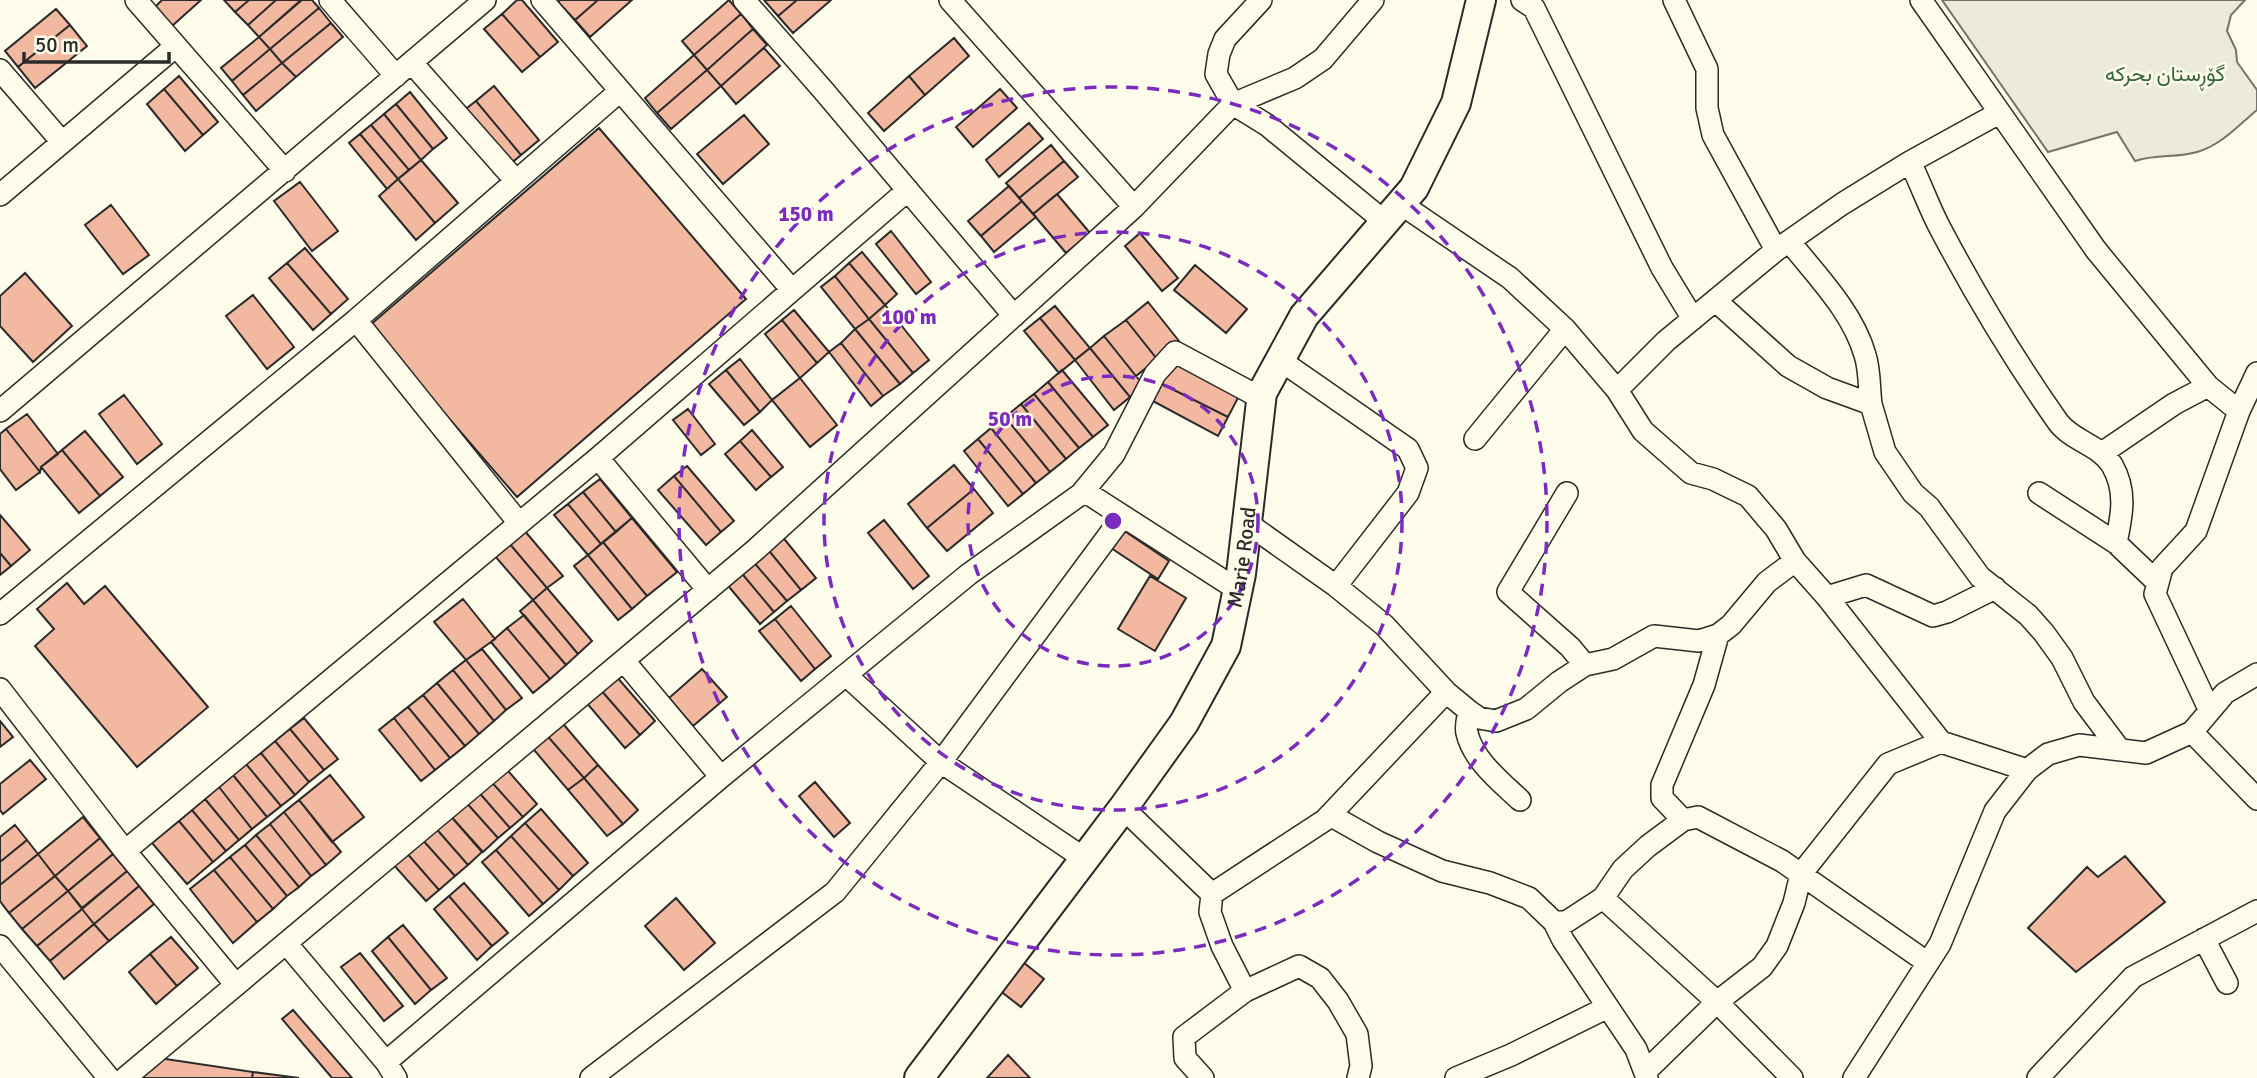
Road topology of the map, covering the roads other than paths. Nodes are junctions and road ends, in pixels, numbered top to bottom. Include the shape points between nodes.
1 (136, 0) edge
2 (330, 0) edge
3 (485, 0) edge
4 (542, 0) edge
5 (744, 0) edge
6 (950, 0) edge
7 (1261, 0) edge
8 (1373, 0) edge
9 (1480, 0) edge
10 (1522, 0) edge
11 (1674, 0) edge
12 (1921, 0) edge
13 (176, 46) junction
14 (404, 69) junction
15 (0, 70) edge
16 (620, 91) junction
17 (1233, 104) junction
18 (1999, 113) junction
19 (62, 142) junction
20 (1910, 162) junction
21 (285, 171) junction
22 (516, 181) junction
23 (908, 190) junction
24 (0, 195) edge
25 (1134, 206) junction
26 (1393, 213) junction
27 (1783, 245) junction
28 (792, 290) junction
29 (1716, 301) junction
30 (1014, 316) junction
31 (1693, 319) junction
32 (356, 320) junction
33 (1565, 329) junction
34 (1280, 360) junction
35 (2257, 373) edge
36 (2208, 386) junction
37 (1617, 390) junction
38 (1261, 398) junction
39 (1871, 404) junction
40 (0, 411) edge
41 (2239, 411) junction
42 (1475, 439) dead end
43 (2102, 453) junction
44 (598, 458) junction
45 (1084, 491) junction
46 (2039, 492) dead end
47 (1567, 493) dead end
48 (1123, 516) junction
49 (519, 523) junction
50 (1247, 523) junction
51 (2116, 543) junction
52 (1795, 561) junction
53 (2158, 583) junction
54 (1336, 586) junction
55 (1995, 588) junction
56 (708, 590) junction
57 (1238, 590) junction
58 (1827, 597) junction
59 (0, 614) edge
60 (1718, 635) junction
61 (624, 661) junction
62 (1585, 665) junction
63 (2257, 674) edge
64 (846, 675) junction
65 (0, 689) edge
66 (1446, 692) junction
67 (2210, 710) junction
68 (1469, 711) junction
69 (2192, 732) junction
70 (1941, 742) junction
71 (2120, 750) junction
72 (941, 762) junction
73 (2027, 770) junction
74 (721, 777) junction
75 (2257, 799) edge
76 (1520, 800) dead end
77 (1124, 808) junction
78 (1330, 815) junction
79 (1683, 820) junction
80 (124, 851) junction
81 (1085, 859) junction
82 (1801, 874) junction
83 (1212, 894) junction
84 (1603, 898) junction
85 (2257, 911) edge
86 (1553, 922) junction
87 (2204, 939) junction
88 (286, 943) junction
89 (0, 946) edge
90 (1927, 963) junction
91 (2227, 984) dead end
92 (236, 985) junction
93 (1245, 991) junction
94 (1717, 1002) junction
95 (1608, 1007) junction
96 (391, 1070) edge
97 (1646, 1075) edge
98 (2040, 1077) edge
99 (109, 1078) edge
100 (125, 1078) edge
101 (591, 1078) edge
102 (919, 1078) edge
103 (1203, 1078) edge
104 (1359, 1078) edge
105 (1456, 1078) edge
106 (1792, 1078) edge
107 (1854, 1078) edge

1 - 13 street
2 - 14 street
3 - 14 street
4 - 16 street
5 - 23 street
6 - 25 street
7 - 17 street via 1225,38 1219,54 1216,74
8 - 17 street via 1322,59 1295,78
9 - 26 main road, Marie Road via 1456,103 1414,188
10 - 31 street via 1534,8 1662,268
11 - 27 street via 1707,69 1707,108 1713,135
12 - 18 street
13 - 19 street
13 - 21 street
14 - 21 street
14 - 22 street
15 - 19 street
16 - 22 street
16 - 28 street
17 - 25 street
17 - 26 street
18 - 20 street
18 - 36 street via 2096,250
19 - 24 street
20 - 27 street
20 - 43 street via 1941,229 2012,354 2061,426
21 - 40 street
22 - 32 street
23 - 28 street
23 - 30 street
25 - 30 street
26 - 33 street via 1510,278
26 - 34 main road, Marie Road via 1304,316
27 - 29 street
27 - 39 street via 1830,293 1850,322 1865,355
28 - 44 street
29 - 31 street
29 - 39 street via 1788,366 1827,388
30 - 56 street
31 - 37 street
32 - 49 street
32 - 59 street
33 - 37 street
33 - 42 street
34 - 38 main road, Marie Road
34 - 54 street via 1408,449 1417,468 1408,493
35 - 41 street
36 - 41 street
36 - 43 street
37 - 52 street via 1643,431 1691,473 1713,478 1748,496
38 - 45 street via 1175,352 1155,374 1114,454
38 - 50 main road, Marie Road
39 - 55 street via 1885,452 1980,578
41 - 53 street via 2196,531 2162,568
43 - 51 street via 2120,482 2123,506
44 - 49 street
44 - 56 street
45 - 48 street
45 - 64 street via 969,574
46 - 51 street
47 - 62 street via 1508,592
48 - 57 street
48 - 72 street
49 - 80 street
50 - 54 street
50 - 57 main road, Marie Road
51 - 53 street
52 - 58 street
52 - 60 street via 1767,582
53 - 67 street via 2155,594
54 - 66 street via 1384,625
55 - 58 street via 1933,616 1866,585
55 - 71 street via 2043,633 2062,658 2084,702
56 - 61 street
57 - 77 main road, Marie Road via 1227,646 1184,723
58 - 70 street
60 - 62 street via 1699,641 1654,636 1613,659
60 - 79 street via 1704,685 1662,785 1662,798
61 - 74 street
61 - 88 street
62 - 68 street via 1526,709 1496,721
63 - 67 street via 2225,693
64 - 72 street
64 - 74 street
65 - 80 street
66 - 68 street
66 - 78 street
67 - 69 street
68 - 76 street via 1466,732 1475,751
69 - 71 street via 2146,753
69 - 75 street
70 - 73 street
70 - 82 street via 1888,764
71 - 73 street via 2079,745 2048,754
72 - 81 street
72 - 101 street via 835,892
73 - 90 street via 1995,811 1940,944
74 - 96 street
77 - 81 main road, Marie Road
77 - 83 street
78 - 83 street
78 - 86 street via 1442,871 1529,898
79 - 82 street via 1698,817
79 - 84 street via 1623,869
80 - 92 street
81 - 102 main road, Marie Road
82 - 90 street
82 - 94 street via 1777,946 1762,967
83 - 93 street via 1210,912
84 - 86 street via 1566,922
84 - 94 street
85 - 87 street
86 - 95 street
87 - 91 street
87 - 98 street via 2133,977
88 - 92 street
88 - 96 street
89 - 99 street
90 - 107 street
92 - 100 street
93 - 103 street via 1184,1037 1185,1058
93 - 104 street via 1299,966 1320,978 1357,1034 1362,1066
94 - 97 street
94 - 106 street
95 - 97 street via 1636,1049
95 - 105 street

